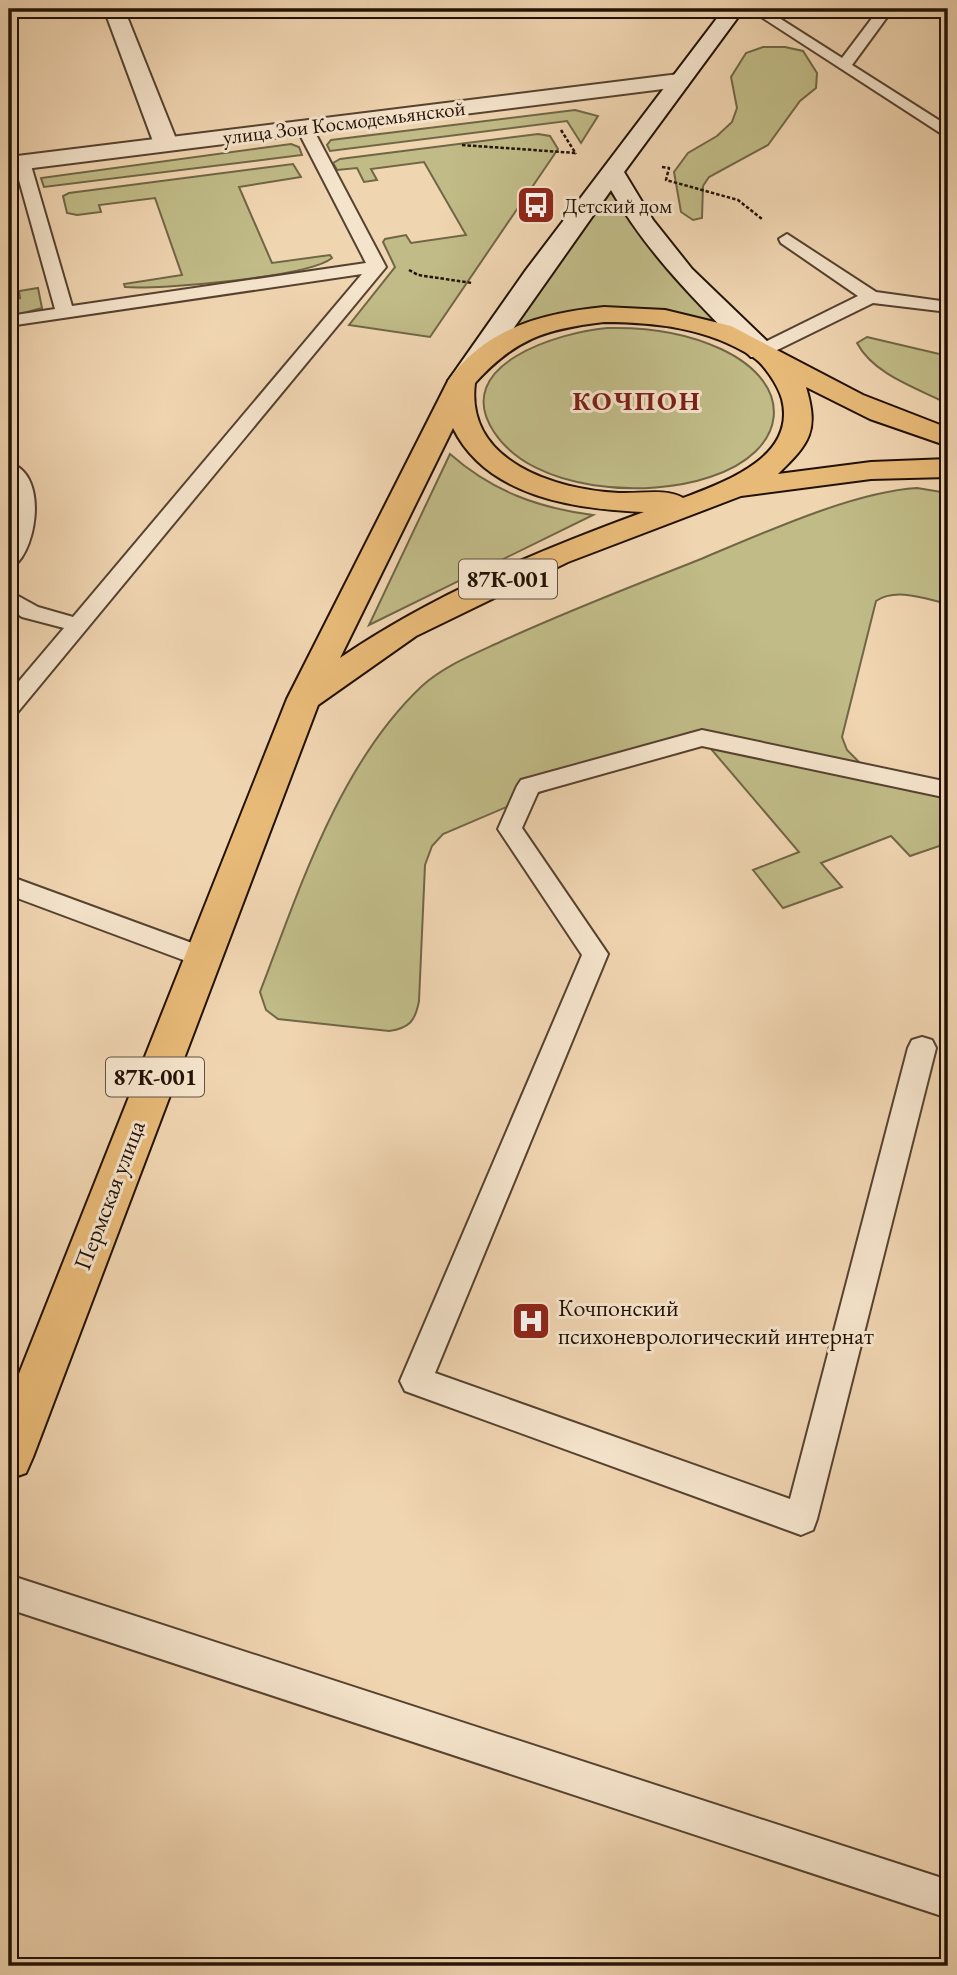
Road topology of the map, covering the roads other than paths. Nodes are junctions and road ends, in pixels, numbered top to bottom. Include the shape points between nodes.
1 (114, 9) edge
2 (734, 9) edge
3 (756, 9) edge
4 (886, 9) edge
5 (844, 66) junction
6 (679, 81) junction
7 (304, 127) junction
8 (948, 133) edge
9 (166, 144) junction
10 (15, 163) edge
11 (613, 173) junction
12 (787, 239) road end
13 (377, 267) junction
14 (872, 297) junction
15 (948, 307) edge
16 (65, 313) junction
17 (9, 321) edge
18 (761, 351) junction
19 (462, 382) junction
20 (948, 438) edge
21 (9, 468) edge
22 (948, 468) edge
23 (729, 491) junction
24 (9, 562) edge
25 (9, 598) edge
26 (78, 625) junction
27 (304, 699) junction
28 (9, 708) edge
29 (948, 790) edge
30 (9, 885) edge
31 (202, 957) junction
32 (922, 1048) dead end
33 (9, 1457) edge
34 (9, 1592) edge
35 (948, 1899) edge

1 - 9 main road
2 - 6 main road
3 - 5 lane
4 - 5 lane
5 - 8 lane
6 - 7 main road, улица Зои Космодемьянской
6 - 11 main road
7 - 9 main road, улица Зои Космодемьянской
7 - 13 lane
9 - 10 main road, улица Зои Космодемьянской
10 - 16 lane
11 - 18 main road via 642,223 683,274
11 - 19 main road
12 - 14 lane
13 - 16 lane
13 - 26 lane
14 - 15 lane
14 - 18 lane
16 - 17 lane
18 - 19 main road, 87К-001 via 724,333 681,321 592,316 545,325 511,338 485,355
18 - 20 main road, 87К-001 via 902,423
18 - 23 main road, 87К-001 via 792,385 800,407 799,423 790,446 778,460
19 - 23 main road, 87К-001 via 459,407 469,435 495,463 528,481 567,495 619,503 663,503
19 - 27 main road, 87К-001
21 - 24 lane via 20,479 29,502
22 - 23 main road, 87К-001 via 827,473
23 - 27 main road, 87К-001 via 557,555 405,629
25 - 26 lane via 30,612
26 - 28 lane
27 - 31 main road, Пермская улица / 87К-001
29 - 32 lane via 702,738 529,786 510,829 595,954 416,1381 801,1518
30 - 31 lane
31 - 33 main road, Пермская улица / 87К-001
34 - 35 lane

